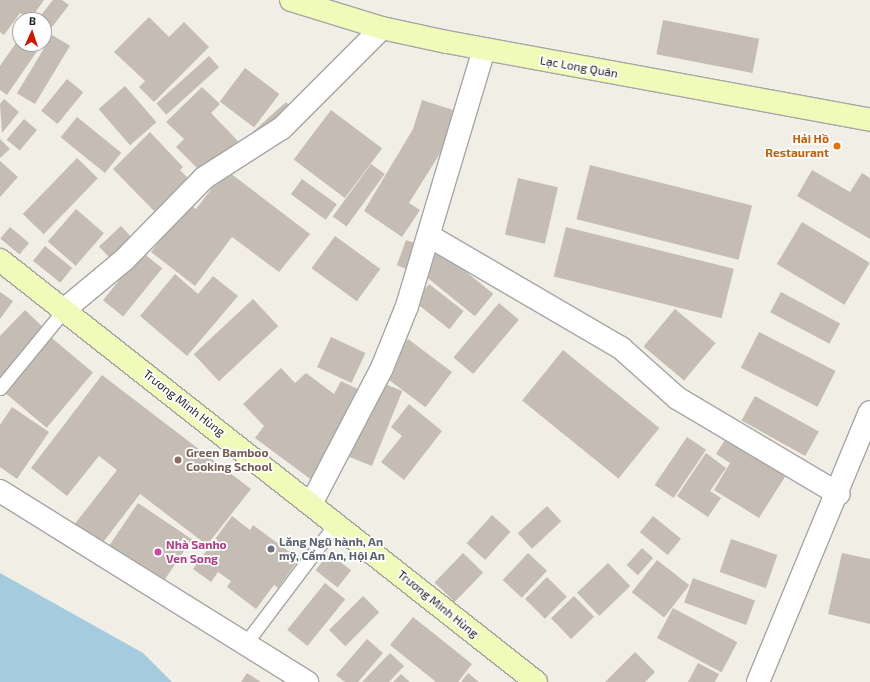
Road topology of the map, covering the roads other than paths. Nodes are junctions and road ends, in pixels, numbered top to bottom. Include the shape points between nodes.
1 (291, 0) edge
2 (382, 28) junction
3 (484, 49) junction
4 (870, 120) edge
5 (430, 237) junction
6 (0, 260) edge
7 (65, 309) junction
8 (0, 388) edge
9 (870, 412) edge
10 (0, 491) edge
11 (839, 494) junction
12 (312, 502) junction
13 (337, 522) junction
14 (246, 644) junction
15 (307, 682) edge
16 (536, 682) edge
17 (758, 682) edge

1 - 2 street, Lạc Long Quân
2 - 3 street, Lạc Long Quân
2 - 7 street via 282,128 204,178 124,260
3 - 4 street, Lạc Long Quân
3 - 5 street
5 - 11 street via 621,348 677,398
5 - 12 street via 382,368
6 - 7 street, Trương Minh Hùng
7 - 8 lane
7 - 12 street, Trương Minh Hùng
9 - 11 street
10 - 14 street
11 - 17 street
12 - 13 street, Trương Minh Hùng
13 - 14 lane
13 - 16 street, Trương Minh Hùng
14 - 15 street

